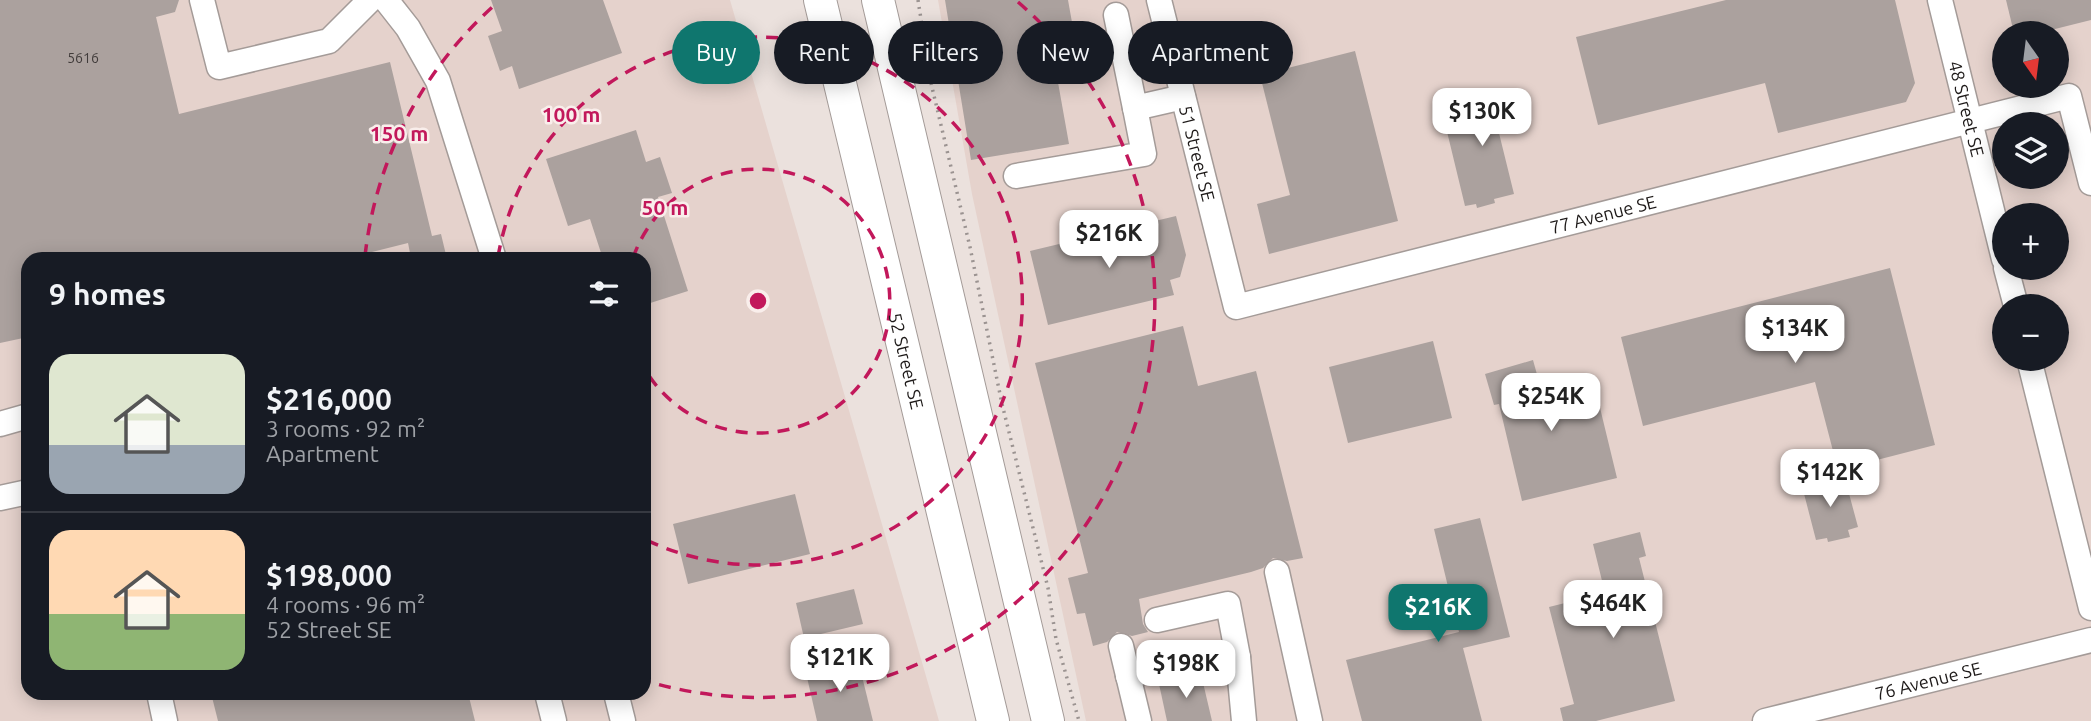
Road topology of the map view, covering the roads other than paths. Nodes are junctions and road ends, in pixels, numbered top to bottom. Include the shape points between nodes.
1 (202, 0) edge
2 (370, 0) edge
3 (386, 0) edge
4 (820, 0) edge
5 (878, 0) edge
6 (1158, 0) edge
7 (1940, 0) edge
8 (1116, 15) dead end
9 (1122, 44) junction
10 (1114, 45) edge
11 (1183, 97) junction
12 (1135, 108) junction
13 (1970, 122) junction
14 (1016, 176) dead end
15 (2091, 183) edge
16 (1992, 211) edge
17 (492, 252) edge
18 (1236, 307) joint
19 (2032, 371) edge
20 (21, 418) edge
21 (0, 424) edge
22 (21, 494) edge
23 (0, 498) edge
24 (1277, 572) dead end
25 (2091, 608) edge
26 (1157, 620) dead end
27 (2091, 640) edge
28 (1121, 646) dead end
29 (1238, 657) junction
30 (1128, 676) junction
31 (160, 700) edge
32 (549, 700) edge
33 (618, 700) edge
34 (165, 721) edge
35 (554, 721) edge
36 (623, 721) edge
37 (993, 721) edge
38 (1048, 721) edge
39 (1139, 721) edge
40 (1244, 721) edge
41 (1310, 721) edge
42 (1765, 721) edge

1 - 2 street via 219,67 329,41
3 - 17 street via 438,81
4 - 37 main road, 52 Street SE
5 - 38 main road
6 - 11 street, 51 Street SE
7 - 13 street, 48 Street SE
8 - 9 street
9 - 10 street
9 - 12 street
11 - 12 street
11 - 18 street, 51 Street SE
12 - 14 street via 1144,154
13 - 15 street, 77 Avenue SE via 2069,96
13 - 16 street, 48 Street SE
13 - 18 street, 77 Avenue SE
19 - 25 street
20 - 21 street
22 - 23 street
24 - 41 street
26 - 29 street via 1228,604
27 - 42 street, 76 Avenue SE
28 - 30 street
29 - 30 street via 1198,657
29 - 40 street
30 - 39 street
31 - 34 street
32 - 35 street
33 - 36 street

